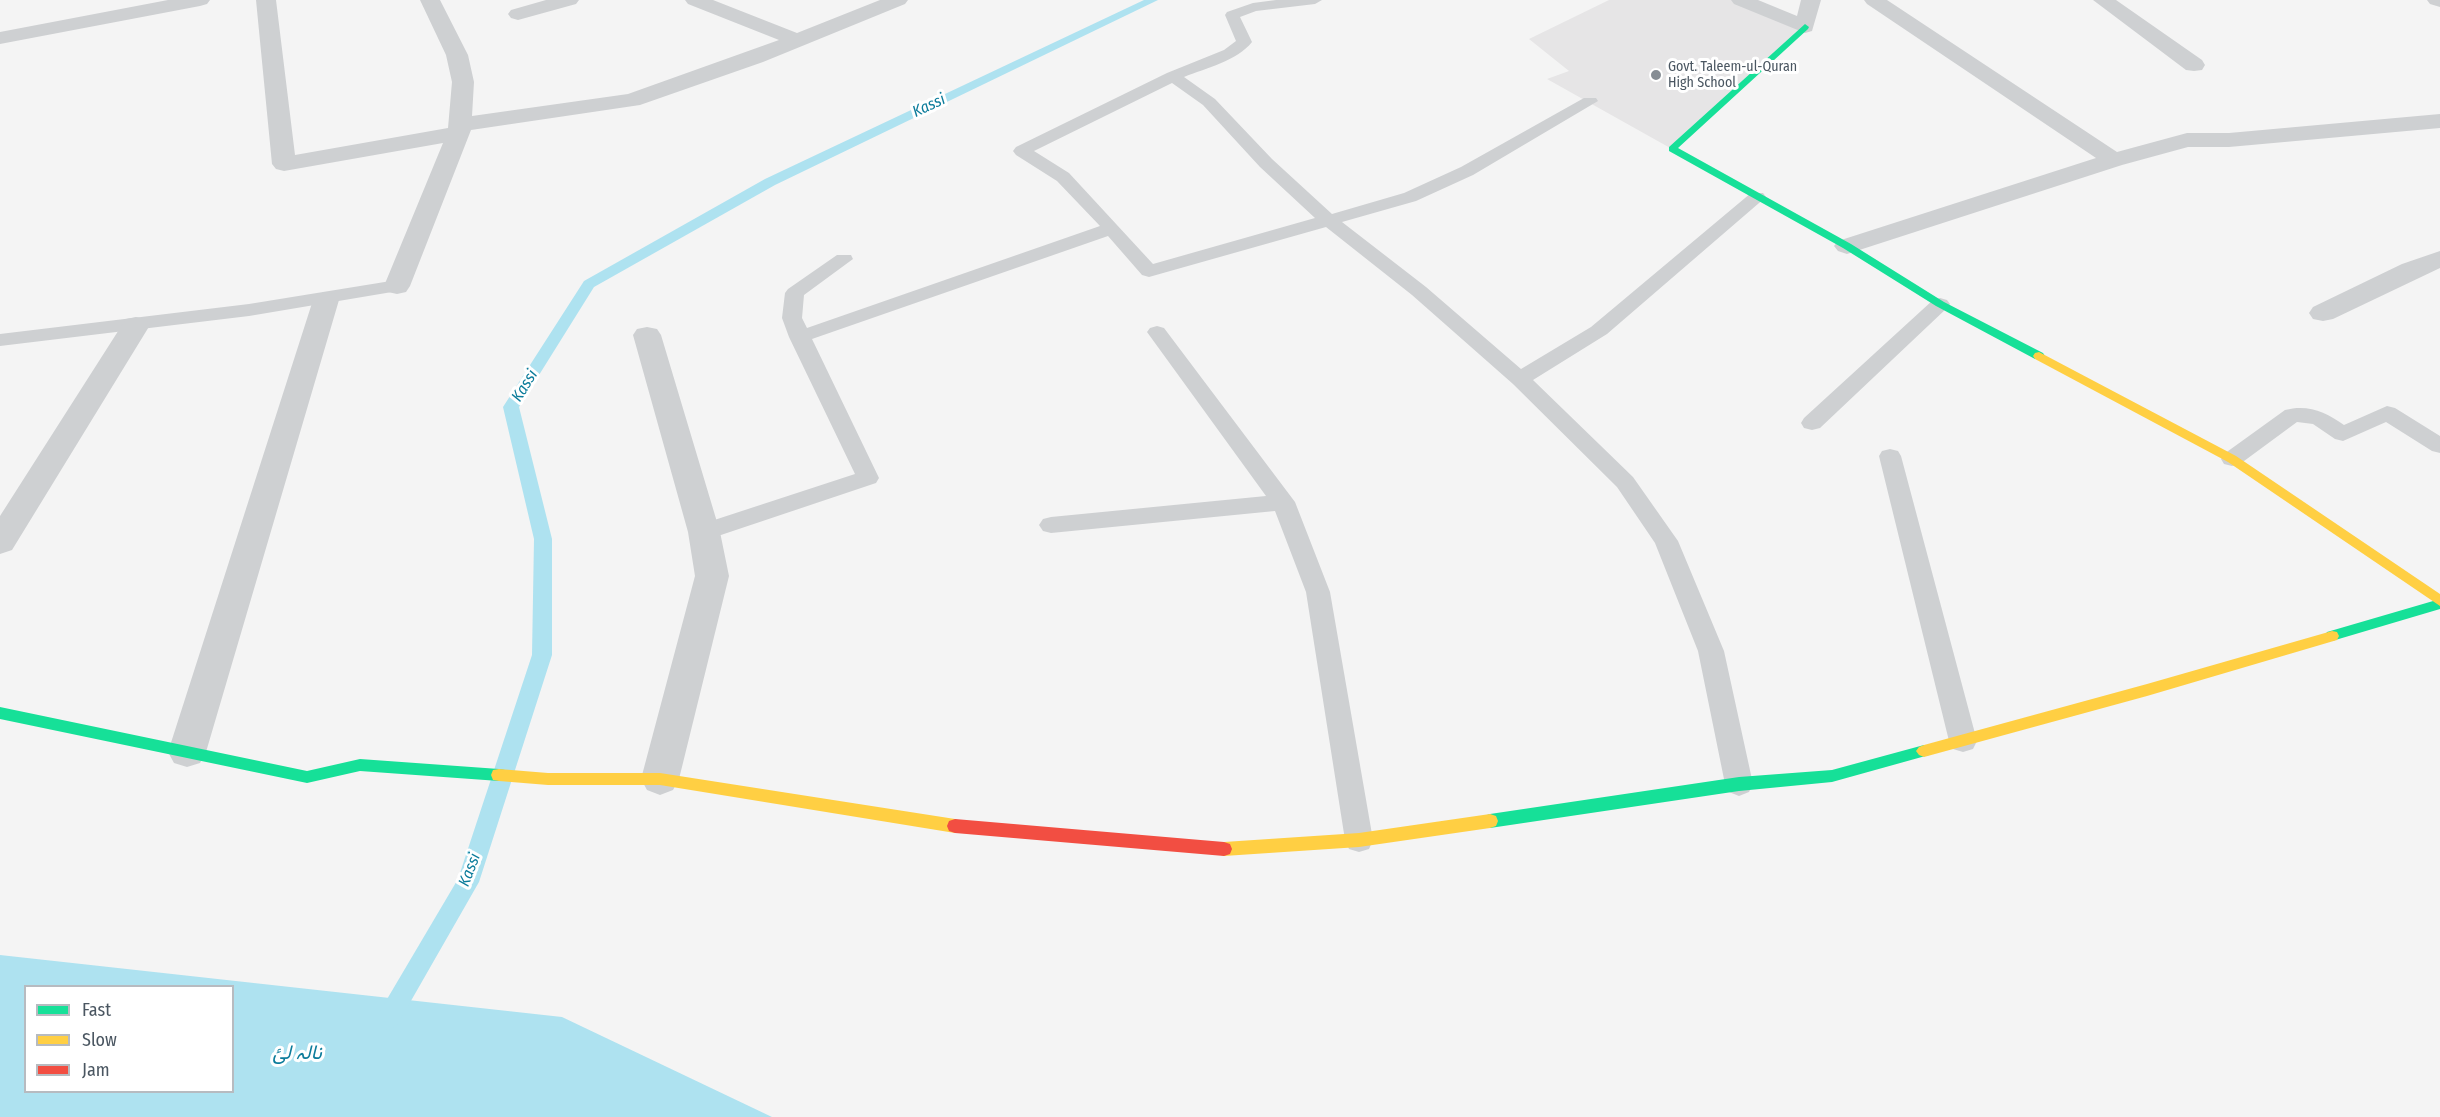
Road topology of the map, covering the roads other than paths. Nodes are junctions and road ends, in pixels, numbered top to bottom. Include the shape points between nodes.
1 (200, 0) edge
2 (266, 0) edge
3 (430, 0) edge
4 (569, 0) edge
5 (695, 0) edge
6 (898, 0) edge
7 (1315, 0) edge
8 (1741, 0) edge
9 (1811, 0) edge
10 (1874, 0) edge
11 (2103, 0) edge
12 (518, 14) dead end
13 (1805, 27) junction
14 (0, 38) edge
15 (797, 40) junction
16 (2194, 65) dead end
17 (1173, 76) junction
18 (1590, 101) dead end
19 (2440, 121) edge
20 (459, 129) junction
21 (2114, 160) junction
22 (1757, 196) junction
23 (1328, 219) junction
24 (1112, 228) junction
25 (1847, 246) junction
26 (844, 259) dead end
27 (2440, 259) edge
28 (397, 286) joint
29 (326, 300) junction
30 (1940, 304) junction
31 (2323, 313) dead end
32 (136, 325) junction
33 (1156, 332) dead end
34 (647, 335) dead end
35 (799, 337) junction
36 (0, 340) edge
37 (1520, 379) junction
38 (1812, 423) dead end
39 (2440, 446) edge
40 (1890, 456) dead end
41 (2232, 459) junction
42 (1284, 502) junction
43 (1051, 525) dead end
44 (704, 532) junction
45 (0, 542) edge
46 (2440, 603) edge
47 (0, 713) edge
48 (1963, 741) junction
49 (187, 752) junction
50 (660, 779) junction
51 (1739, 783) junction
52 (1359, 840) junction

1 - 14 street
2 - 20 street via 284,164
3 - 20 street via 457,55 463,82
4 - 12 street
5 - 15 street
6 - 15 street
7 - 17 lane via 1253,7 1232,15 1244,42 1229,53
8 - 13 street
9 - 13 street
10 - 21 street
11 - 16 street
13 - 22 street via 1672,149
15 - 20 street via 632,100
17 - 23 lane via 1209,102 1266,163
17 - 24 lane via 1022,151 1064,177
18 - 23 lane via 1467,171 1410,197
19 - 21 street via 2229,140 2187,140
20 - 28 street
21 - 25 street
22 - 25 street
22 - 37 lane via 1598,331
23 - 24 lane via 1149,271
23 - 37 lane
24 - 35 lane
25 - 30 street
26 - 35 lane via 795,293 792,318
27 - 31 street
28 - 29 lane
29 - 32 lane
29 - 49 street
30 - 38 lane
30 - 41 street
32 - 36 lane
32 - 45 street
33 - 42 lane
34 - 44 street
35 - 44 lane via 868,478
37 - 51 lane via 1625,482 1666,540 1711,651
39 - 41 lane via 2387,413 2343,434 2318,417 2293,415
40 - 48 lane
41 - 46 street
42 - 43 lane
42 - 52 lane via 1318,592
44 - 50 street via 712,576
46 - 48 street
47 - 49 street
48 - 51 street via 1832,776
49 - 50 street via 307,777 360,765 548,779
50 - 52 street via 949,826 1218,849
51 - 52 street

